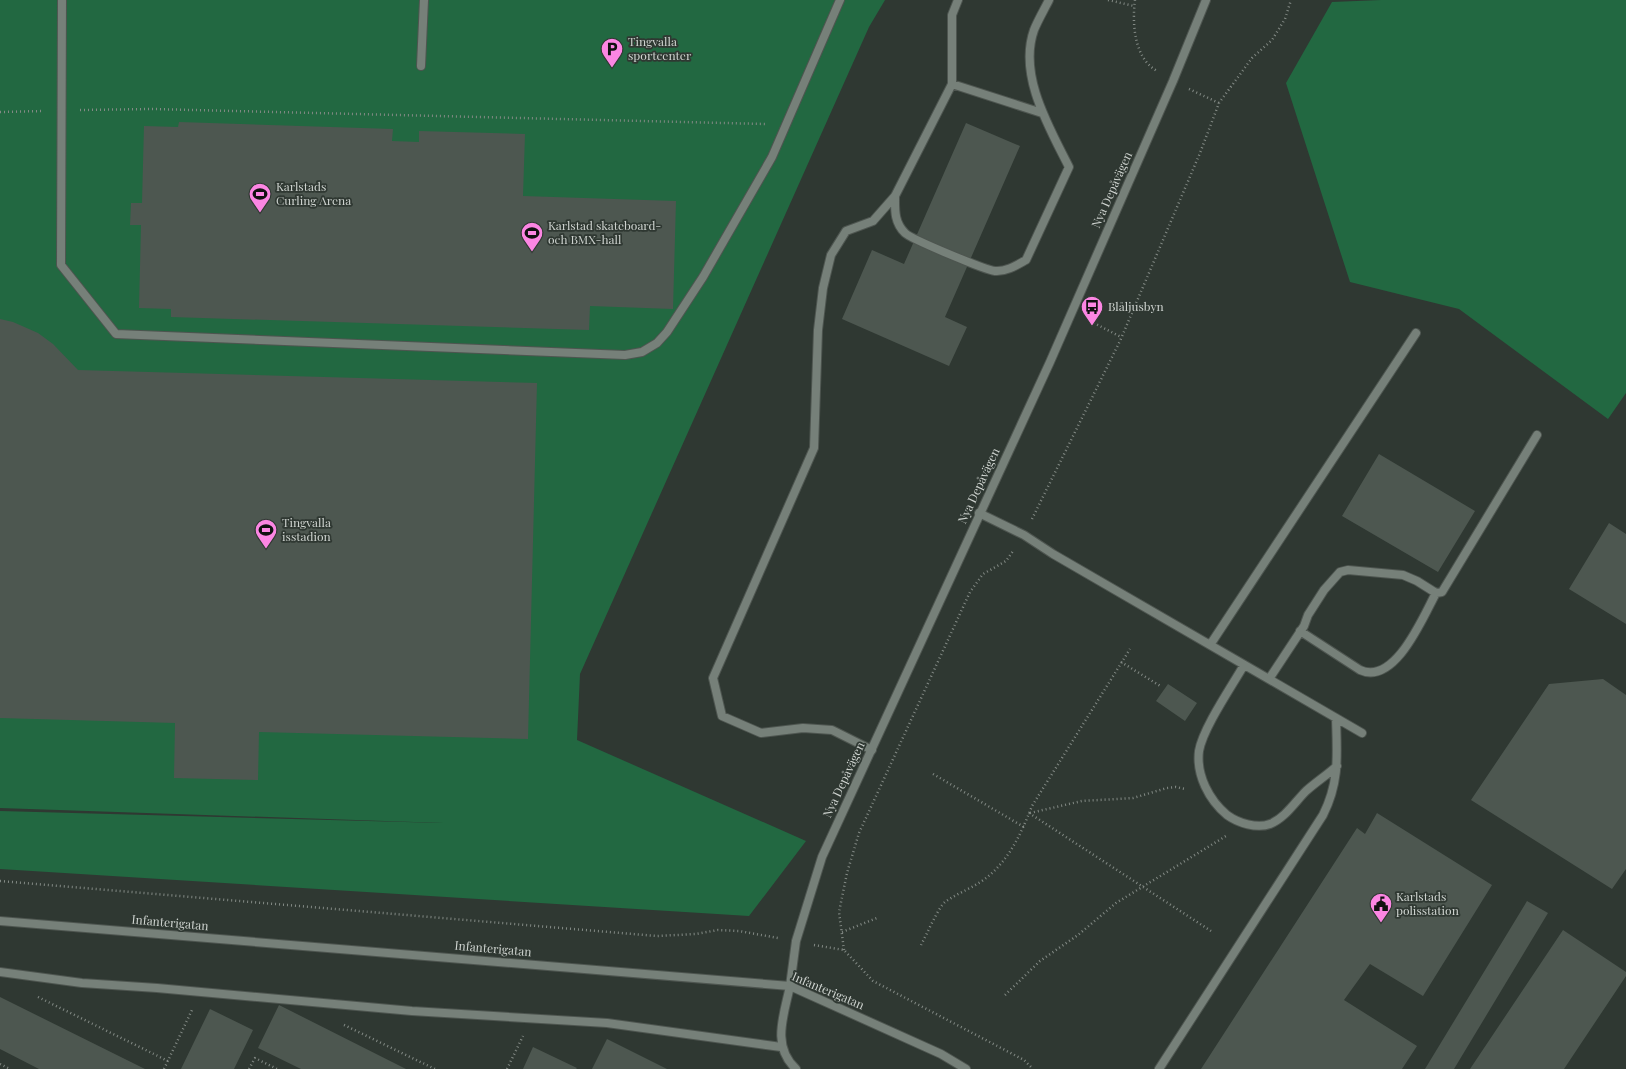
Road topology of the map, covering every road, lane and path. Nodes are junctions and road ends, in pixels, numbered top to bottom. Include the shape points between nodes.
1 (62, 0) edge
2 (424, 0) edge
3 (840, 0) edge
4 (958, 0) edge
5 (1049, 0) edge
6 (1108, 0) edge
7 (1206, 0) edge
8 (1291, 0) edge
9 (1134, 6) dead end
10 (422, 66) dead end
11 (952, 84) junction
12 (62, 110) junction
13 (0, 112) edge
14 (1042, 113) junction
15 (785, 128) junction
16 (895, 196) junction
17 (1090, 321) dead end
18 (1416, 333) dead end
19 (1121, 337) junction
20 (1537, 435) dead end
21 (979, 513) junction
22 (1024, 534) junction
23 (1436, 593) junction
24 (1300, 632) junction
25 (1210, 645) junction
26 (1130, 649) dead end
27 (1121, 662) junction
28 (1244, 665) junction
29 (1268, 679) junction
30 (1162, 687) dead end
31 (1336, 718) junction
32 (1362, 733) dead end
33 (872, 750) junction
34 (1337, 766) junction
35 (933, 774) dead end
36 (1206, 788) junction
37 (1029, 813) junction
38 (1244, 823) junction
39 (1024, 826) junction
40 (0, 881) edge
41 (1143, 887) junction
42 (878, 918) dead end
43 (0, 921) edge
44 (1211, 931) dead end
45 (842, 932) junction
46 (796, 941) junction
47 (921, 945) dead end
48 (844, 950) junction
49 (0, 972) edge
50 (790, 986) junction
51 (202, 992) junction
52 (1005, 995) dead end
53 (35, 996) dead end
54 (530, 1019) junction
55 (339, 1023) dead end
56 (781, 1047) junction
57 (168, 1061) junction
58 (0, 1064) edge
59 (10, 1069) edge
60 (164, 1069) edge
61 (249, 1069) edge
62 (278, 1069) edge
63 (435, 1069) edge
64 (507, 1069) edge
65 (796, 1069) edge
66 (966, 1069) edge
67 (1033, 1069) edge
68 (1159, 1069) edge

1 - 12 street
2 - 10 street
3 - 15 street
4 - 11 street via 952,15
5 - 14 street via 1034,31 1028,68
6 - 9 path
7 - 21 street, Nya Depåvägen via 1053,355
8 - 19 path via 1285,19 1272,40 1252,58 1219,103
11 - 14 street
11 - 16 street
12 - 13 path
12 - 15 path via 152,109 505,116 767,124
12 - 15 street via 62,265 116,334 625,355 647,350 667,332 703,277 772,158
14 - 16 street via 1069,167 1026,260 996,271 981,268 905,234 896,219
16 - 33 street via 873,222 846,231 831,255 823,288 818,330 814,448 713,678 722,716 762,733 803,728 832,730
17 - 19 path
18 - 25 street
19 - 22 path
20 - 23 street via 1447,585 1442,592
21 - 22 street
21 - 33 street, Nya Depåvägen
22 - 25 street via 1053,554
22 - 45 path via 1006,561 983,574 970,592 859,833 847,873 840,912
23 - 24 street via 1403,575 1348,570 1340,572 1324,590
23 - 24 street via 1407,648 1388,667 1376,673 1360,670
24 - 29 street
25 - 28 street
26 - 27 path
27 - 30 path
27 - 37 path
28 - 29 street
28 - 36 street via 1210,724 1201,745 1199,762
29 - 31 street
31 - 32 street
31 - 34 street
33 - 46 street, Nya Depåvägen via 822,857
34 - 38 street via 1306,791 1278,820 1269,824
34 - 68 street via 1334,791 1324,815
35 - 39 path
36 - 37 path via 1194,791 1176,787 1143,797 1082,801
36 - 38 street via 1218,807 1230,817
37 - 39 path
37 - 41 path
38 - 41 path via 1218,842
39 - 47 path via 996,870 981,882 944,903
40 - 46 path via 657,936 718,930 739,931
41 - 44 path
41 - 52 path via 1040,961
42 - 45 path
43 - 50 street, Infanterigatan
45 - 48 path
46 - 48 path
46 - 50 street, Nya Depåvägen
48 - 67 path via 873,981 1024,1060
49 - 51 street via 82,983
50 - 56 street, Nya Depåvägen via 780,1030
50 - 66 street, Infanterigatan via 940,1054
51 - 54 street
51 - 57 path
53 - 57 path
54 - 56 street via 607,1023
54 - 64 path
55 - 63 path
56 - 65 street via 788,1062
57 - 60 path
58 - 59 path
61 - 62 path via 255,1058

